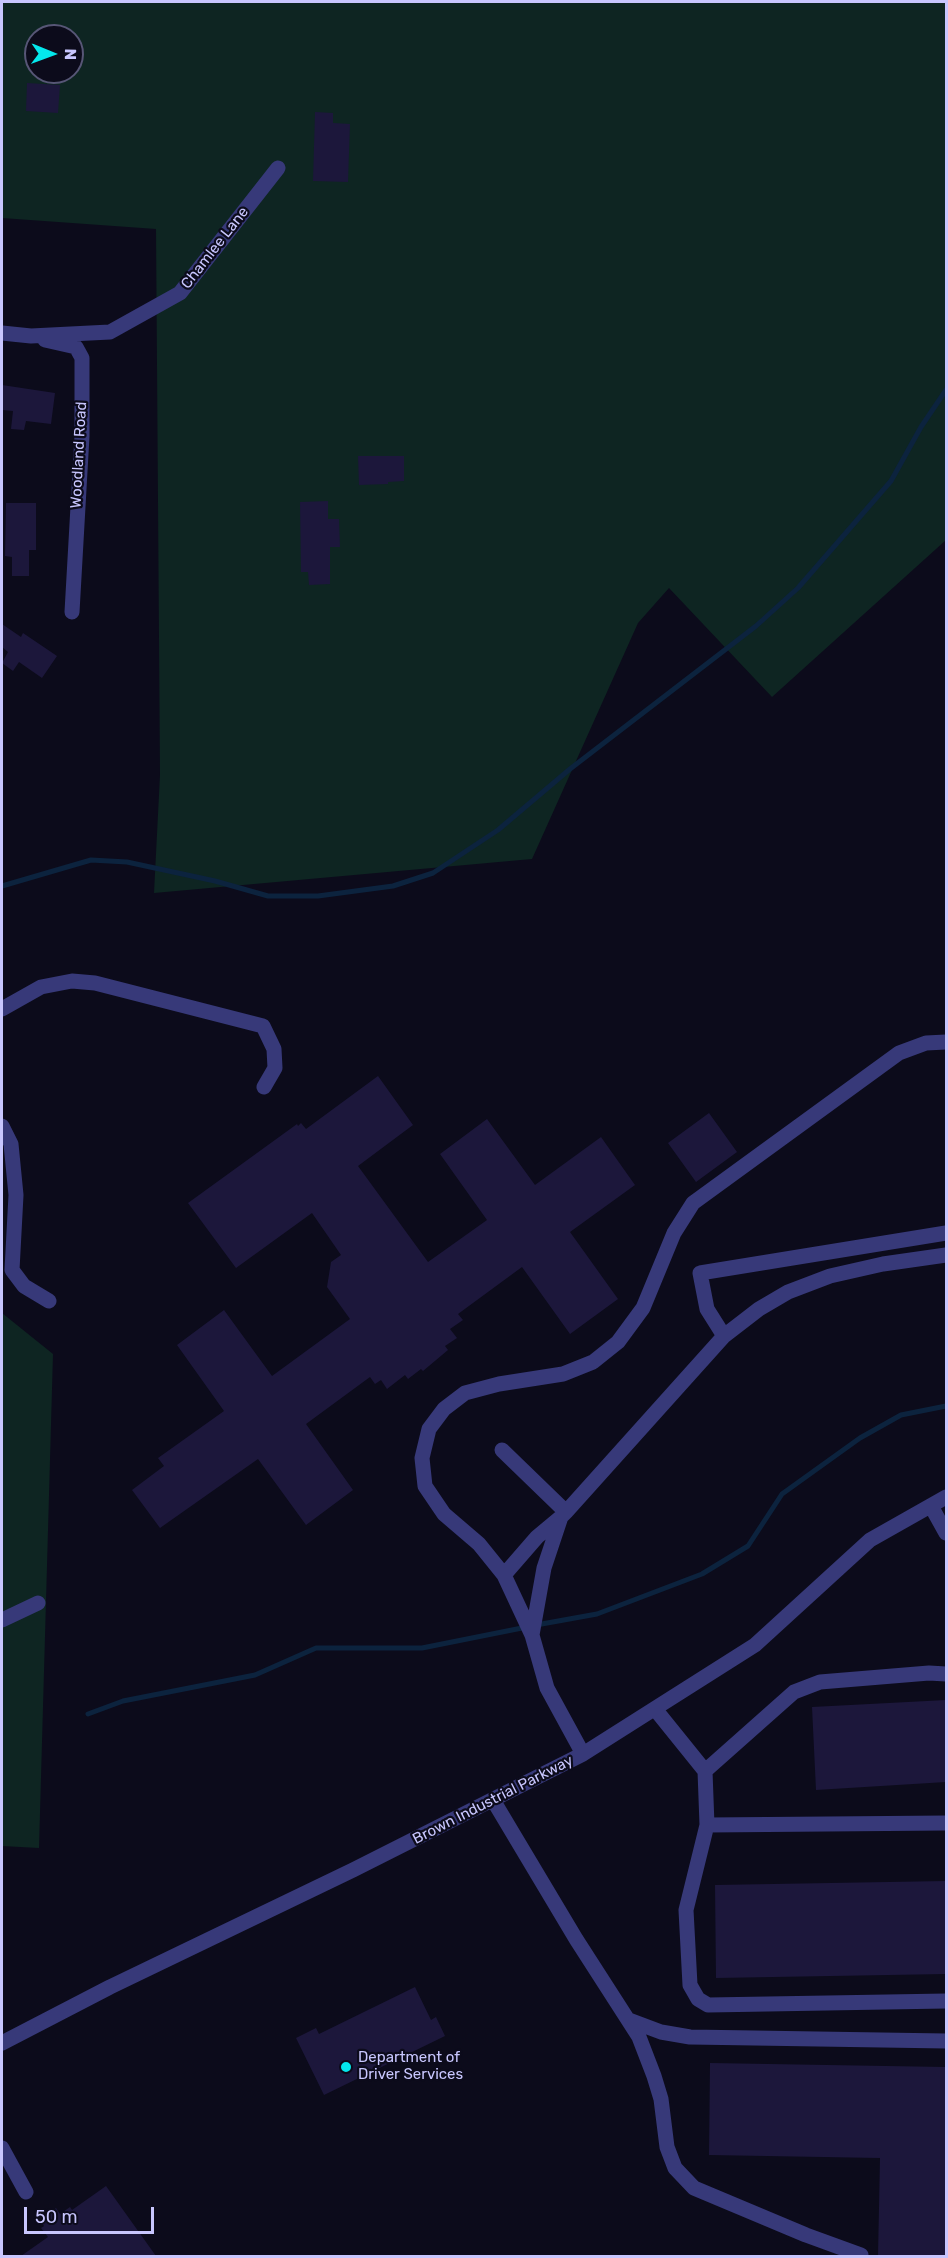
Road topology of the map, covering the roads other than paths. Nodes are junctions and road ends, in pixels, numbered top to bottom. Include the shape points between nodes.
1 (278, 168) dead end
2 (2, 333) edge
3 (31, 336) junction
4 (72, 612) dead end
5 (2, 1009) edge
6 (946, 1042) edge
7 (264, 1088) dead end
8 (2, 1126) edge
9 (946, 1233) edge
10 (946, 1255) edge
11 (49, 1301) dead end
12 (724, 1336) junction
13 (501, 1450) dead end
14 (946, 1497) edge
15 (931, 1506) junction
16 (563, 1514) junction
17 (946, 1533) edge
18 (504, 1575) junction
19 (38, 1603) dead end
20 (2, 1620) edge
21 (532, 1635) junction
22 (946, 1674) edge
23 (655, 1709) junction
24 (583, 1754) junction
25 (705, 1771) junction
26 (492, 1800) junction
27 (946, 1823) edge
28 (707, 1826) junction
29 (946, 2001) edge
30 (628, 2020) junction
31 (946, 2041) edge
32 (2, 2043) edge
33 (2, 2148) edge
34 (26, 2192) dead end
35 (861, 2255) dead end

1 - 3 street, Chamlee Lane via 180,293 110,332
2 - 3 street, Chamlee Lane
3 - 4 street, Woodland Road via 76,347 82,358 82,436
5 - 7 street via 41,987 72,981 95,983 263,1026 274,1049 275,1068
6 - 18 street via 926,1043 899,1053 693,1203 674,1233 643,1308 618,1342 592,1362 563,1374 465,1393 444,1409 429,1429 422,1458 425,1486 444,1514 479,1544
8 - 11 street via 11,1144 16,1195 12,1270 24,1286
9 - 12 street via 700,1273 707,1309
10 - 12 street via 830,1276 788,1292
12 - 16 street
13 - 16 street
14 - 15 street, Brown Industrial Parkway
15 - 17 street
15 - 23 street, Brown Industrial Parkway via 870,1540 755,1645
16 - 18 street via 537,1536
16 - 21 street via 544,1568
18 - 21 street
19 - 20 street
21 - 24 street via 548,1688
22 - 25 street via 930,1672 820,1682 794,1692
23 - 24 street, Brown Industrial Parkway
23 - 25 street
24 - 26 street, Brown Industrial Parkway
25 - 28 street
26 - 30 street
26 - 32 street, Brown Industrial Parkway
27 - 28 street
28 - 29 street via 686,1910 690,1985 698,2000 708,2005
30 - 31 street via 690,2037
30 - 35 street via 654,2076 675,2168 685,2179 694,2188
33 - 34 street

